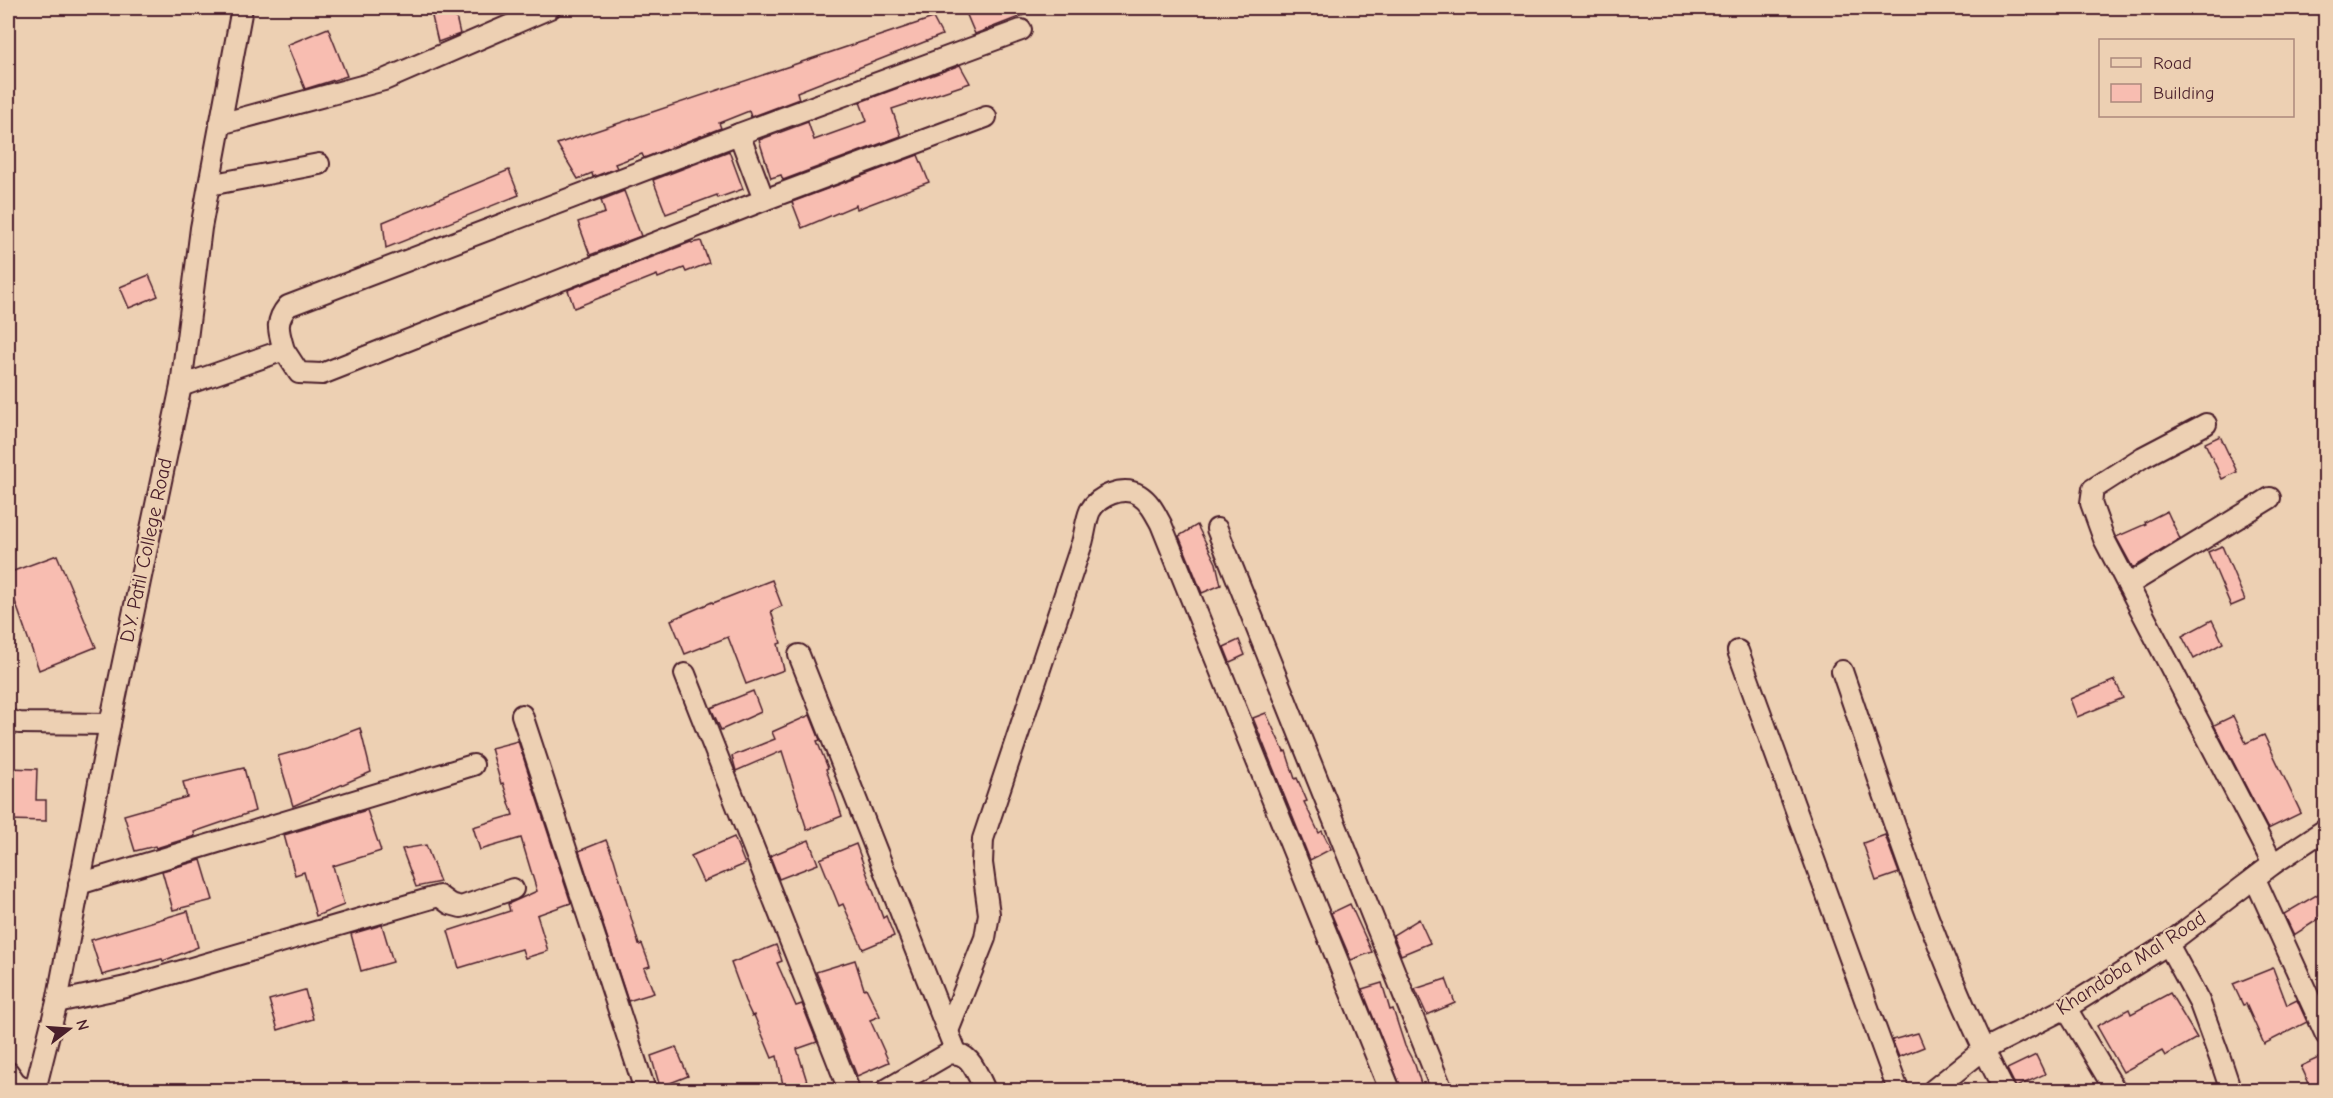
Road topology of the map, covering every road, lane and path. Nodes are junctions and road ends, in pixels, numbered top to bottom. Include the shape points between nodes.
1 (242, 8) edge
2 (550, 8) edge
3 (1021, 30) dead end
4 (986, 117) dead end
5 (220, 124) junction
6 (739, 134) junction
7 (319, 164) dead end
8 (209, 185) junction
9 (764, 200) junction
10 (284, 350) junction
11 (181, 386) junction
12 (2206, 424) dead end
13 (2270, 498) dead end
14 (1217, 529) dead end
15 (2128, 585) junction
16 (1738, 651) dead end
17 (799, 655) dead end
18 (1842, 671) dead end
19 (685, 674) dead end
20 (522, 715) dead end
21 (8, 720) edge
22 (110, 724) junction
23 (473, 765) dead end
24 (2325, 829) edge
25 (2273, 864) junction
26 (2255, 879) junction
27 (79, 884) junction
28 (513, 889) dead end
29 (2168, 944) junction
30 (57, 1002) junction
31 (2066, 1008) junction
32 (948, 1031) junction
33 (2325, 1035) edge
34 (1983, 1050) junction
35 (956, 1052) junction
36 (8, 1072) edge
37 (26, 1090) edge
38 (35, 1090) edge
39 (645, 1090) edge
40 (849, 1090) edge
41 (886, 1090) edge
42 (985, 1090) edge
43 (1390, 1090) edge
44 (1442, 1090) edge
45 (1898, 1090) edge
46 (1934, 1090) edge
47 (2004, 1090) edge
48 (2115, 1090) edge
49 (2227, 1090) edge

1 - 5 street, D.Y. Patil College Road
2 - 5 street via 384,80
3 - 6 street
4 - 9 street
5 - 8 street, D.Y. Patil College Road
6 - 9 street
6 - 10 street via 288,306 280,315 278,331
7 - 8 street
8 - 11 street, D.Y. Patil College Road
9 - 10 street via 322,374 299,373
10 - 11 street
11 - 22 street, D.Y. Patil College Road
12 - 15 street via 2093,489 2091,503 2104,539
13 - 15 street
14 - 44 street
15 - 25 street
16 - 45 street
17 - 32 street
18 - 34 street via 1930,927
19 - 40 street
20 - 39 street
21 - 22 street
22 - 27 street, D.Y. Patil College Road
23 - 27 street
24 - 25 street, Khandoba Mal Road
25 - 26 street, Khandoba Mal Road
26 - 29 street, Khandoba Mal Road
26 - 33 street
27 - 30 street, D.Y. Patil College Road
28 - 30 street via 461,908 439,896 126,987
29 - 31 street, Khandoba Mal Road
29 - 49 street via 2199,1001 2228,1082
30 - 38 street, D.Y. Patil College Road
31 - 34 street, Khandoba Mal Road
31 - 48 street
32 - 35 street
32 - 43 street via 985,938 988,914 983,839 1090,511 1101,499 1117,491 1137,494 1150,505 1161,524
34 - 46 street, Khandoba Mal Road
34 - 47 street
35 - 41 street
35 - 42 street via 972,1064
36 - 37 street

